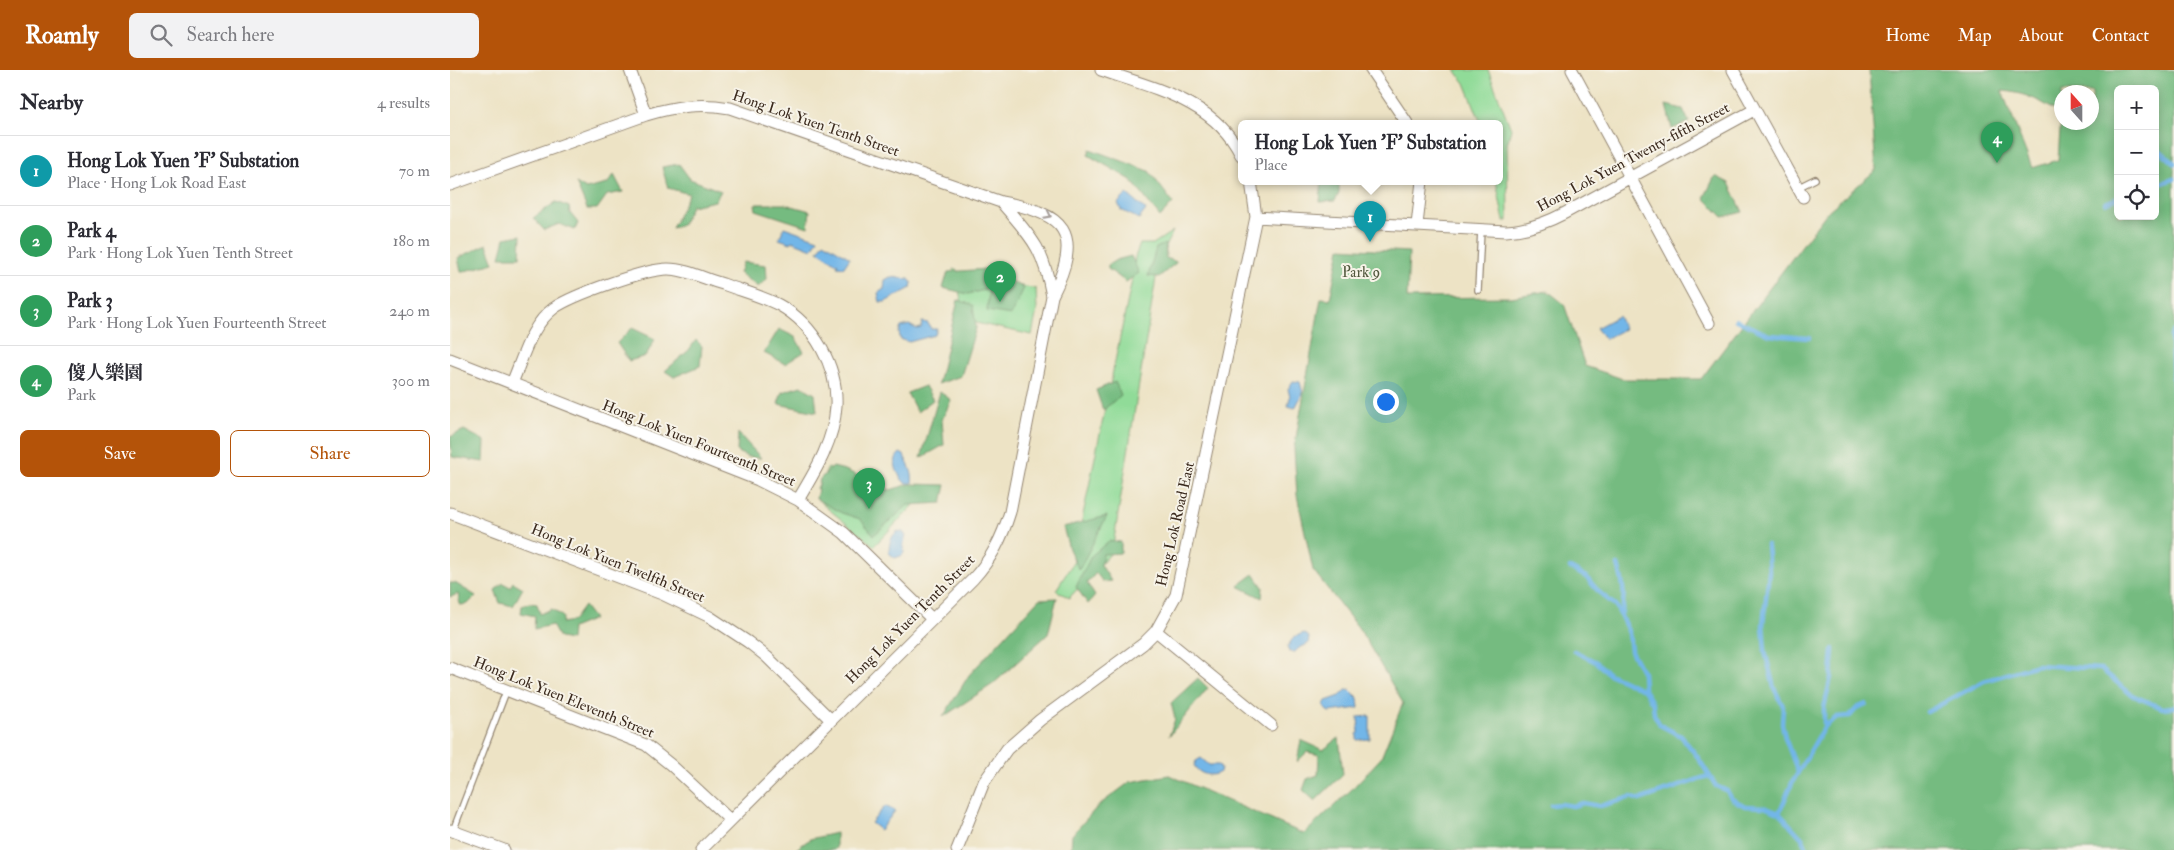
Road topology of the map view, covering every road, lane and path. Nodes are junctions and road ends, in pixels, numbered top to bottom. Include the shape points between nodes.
1 (630, 70) edge
2 (1102, 70) edge
3 (1371, 70) edge
4 (1572, 70) edge
5 (1732, 70) edge
6 (1754, 110) junction
7 (646, 114) junction
8 (1405, 120) edge
9 (1238, 150) edge
10 (1630, 178) junction
11 (1815, 178) dead end
12 (450, 185) edge
13 (1252, 185) edge
14 (1422, 185) edge
15 (1800, 192) joint
16 (1001, 202) junction
17 (1256, 217) junction
18 (1417, 225) junction
19 (1481, 229) junction
20 (1478, 290) dead end
21 (1052, 296) junction
22 (1709, 322) dead end
23 (450, 359) edge
24 (512, 383) junction
25 (798, 500) junction
26 (450, 513) edge
27 (932, 619) junction
28 (1156, 631) junction
29 (450, 668) edge
30 (506, 689) junction
31 (831, 720) junction
32 (1271, 725) dead end
33 (730, 820) junction
34 (451, 831) edge
35 (504, 850) edge
36 (701, 850) edge
37 (957, 850) edge

1 - 7 street
2 - 9 street via 1196,106 1218,122
3 - 8 street
4 - 10 street
5 - 6 street
6 - 10 street, Hong Lok Yuen Twenty-fifth Street
6 - 15 street
7 - 12 street, Hong Lok Yuen Tenth Street
7 - 16 street, Hong Lok Yuen Tenth Street via 700,104 730,108
10 - 19 street, Hong Lok Yuen Twenty-fifth Street via 1545,223 1516,231
10 - 22 street
11 - 15 lane
13 - 17 street, Hong Lok Road East
14 - 18 street
16 - 21 street, Hong Lok Yuen Tenth Street via 1040,251
16 -> 21 street, Hong Lok Yuen Tenth Street via 1036,210 1061,225 1067,250 1062,274
17 - 18 street, Hong Lok Yuen Twenty-fifth Street
17 - 28 street, Hong Lok Road East via 1181,577 1176,595
18 - 19 street, Hong Lok Yuen Twenty-fifth Street
19 - 20 lane
21 - 27 street, Hong Lok Yuen Tenth Street via 1003,535 984,567
23 - 24 street, Hong Lok Yuen Fourteenth Street
24 - 25 street, Hong Lok Yuen Fourteenth Street via 758,480
24 - 25 street via 536,327 554,308 644,272 682,271 764,298 803,323 819,344 833,375 834,424 820,463
25 - 27 street, Hong Lok Yuen Fourteenth Street via 851,539
26 - 31 street, Hong Lok Yuen Twelfth Street via 662,594 710,617 767,657
27 - 31 street, Hong Lok Yuen Tenth Street
28 - 32 street
28 - 37 street, Hong Lok Road East via 1007,749 984,782
29 - 30 street, Hong Lok Yuen Eleventh Street
30 - 33 street, Hong Lok Yuen Eleventh Street via 658,752
30 - 34 lane
31 - 33 street, Hong Lok Yuen Tenth Street
33 - 36 street, Hong Lok Yuen Tenth Street
34 - 35 street

